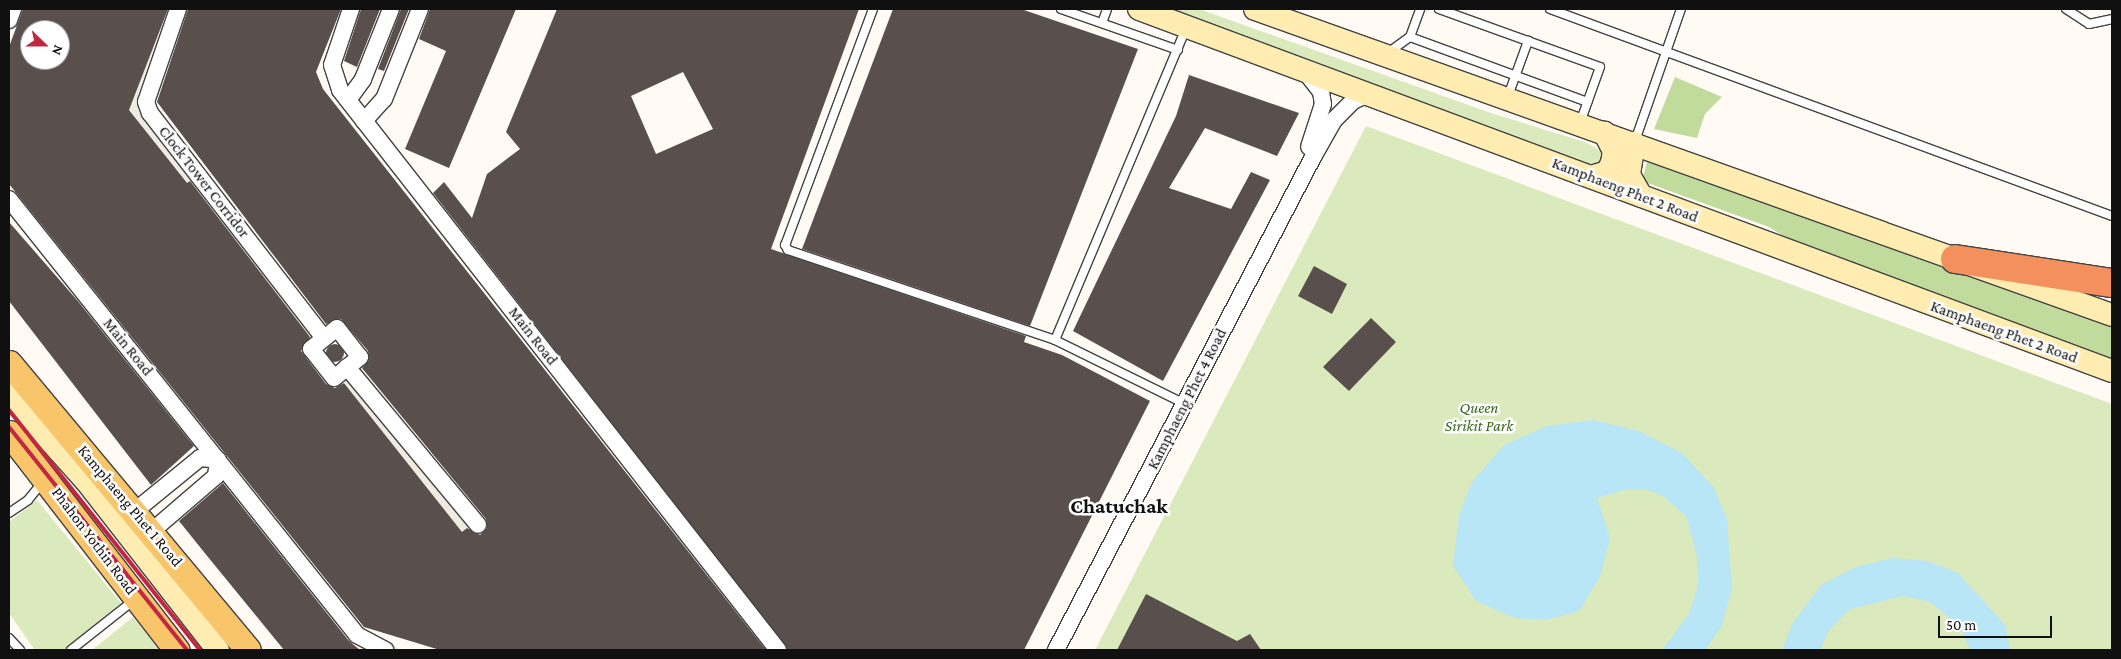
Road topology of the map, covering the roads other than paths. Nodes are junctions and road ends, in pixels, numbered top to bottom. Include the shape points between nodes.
1 (13, 9) edge
2 (178, 9) edge
3 (351, 9) edge
4 (391, 9) edge
5 (420, 9) edge
6 (873, 9) edge
7 (1061, 9) edge
8 (1107, 9) edge
9 (1138, 9) edge
10 (1255, 9) edge
11 (1420, 9) edge
12 (1439, 9) edge
13 (1550, 9) edge
14 (1681, 9) edge
15 (2066, 9) edge
16 (2112, 19) edge
17 (9, 20) edge
18 (1102, 23) junction
19 (1187, 26) junction
20 (1410, 37) junction
21 (1528, 41) junction
22 (1178, 50) junction
23 (1666, 52) junction
24 (1383, 56) junction
25 (1303, 69) junction
26 (1515, 76) junction
27 (1370, 93) junction
28 (1507, 98) junction
29 (348, 100) junction
30 (1588, 102) junction
31 (364, 121) junction
32 (1580, 124) junction
33 (1604, 132) junction
34 (1634, 142) junction
35 (1591, 177) junction
36 (1641, 196) junction
37 (9, 198) edge
38 (1290, 201) junction
39 (2112, 216) edge
40 (1955, 259) junction
41 (2112, 284) edge
42 (2112, 315) edge
43 (324, 338) junction
44 (1055, 340) junction
45 (9, 363) edge
46 (347, 367) junction
47 (2112, 371) edge
48 (9, 395) edge
49 (1184, 404) junction
50 (11, 440) edge
51 (218, 460) junction
52 (46, 477) junction
53 (135, 510) junction
54 (9, 513) edge
55 (478, 525) dead end
56 (152, 531) junction
57 (136, 598) junction
58 (9, 638) edge
59 (20, 650) edge
60 (71, 650) edge
61 (177, 650) edge
62 (218, 650) edge
63 (248, 650) edge
64 (386, 650) edge
65 (778, 650) edge
66 (1056, 650) edge

1 - 17 street
2 - 43 street, Clock Tower Corridor via 146,102 150,113
3 - 29 street, Main Road via 332,65 334,79
4 - 29 street via 363,79
5 - 31 street via 384,99
6 - 44 lane via 785,245 792,252
7 - 18 lane
8 - 18 lane
9 - 19 main road, Kamphaeng Phet 2 Road
10 - 24 main road
11 - 20 lane
12 - 21 lane
13 - 23 lane
14 - 23 lane
15 - 16 lane via 2089,24
18 - 22 lane
19 - 22 lane
19 - 25 main road, Kamphaeng Phet 2 Road
20 - 24 lane
20 - 26 lane
21 - 26 lane
21 - 30 lane via 1600,67
22 - 44 lane
23 - 34 lane
23 - 39 lane
24 - 28 main road
25 - 27 main road, Kamphaeng Phet 2 Road
25 - 38 street, Kamphaeng Phet 4 Road via 1321,92 1323,104
26 - 28 lane
26 - 30 lane
27 - 35 main road, Kamphaeng Phet 2 Road
27 - 38 street, Kamphaeng Phet 4 Road via 1353,101 1334,120
28 - 32 main road
29 - 31 street, Main Road
30 - 32 lane
31 - 65 street, Main Road
32 - 33 main road
33 - 34 main road
33 - 35 main road via 1614,151 1612,163 1607,172
34 - 36 main road via 1629,174
34 - 40 main road
35 - 36 main road, Kamphaeng Phet 2 Road
36 - 47 main road, Kamphaeng Phet 2 Road
37 - 51 street, Main Road
38 - 49 street, Kamphaeng Phet 4 Road
40 - 41 highway
40 - 42 main road
43 - 46 street via 337,328 360,357
43 - 46 street via 311,349 329,372 334,378
44 - 49 lane
45 - 53 main road, Kamphaeng Phet 1 Road
46 - 55 street
48 - 62 main road via 87,482
49 - 66 street, Kamphaeng Phet 4 Road
50 - 52 main road, Phahon Yothin Road
51 - 53 street via 200,458
51 - 56 street via 216,476
51 - 64 street, Main Road via 357,635
52 - 54 lane via 28,500
52 - 57 main road, Phahon Yothin Road
53 - 56 main road, Kamphaeng Phet 1 Road
56 - 63 main road, Kamphaeng Phet 1 Road
57 - 60 lane
57 - 61 main road, Phahon Yothin Road
58 - 59 lane

